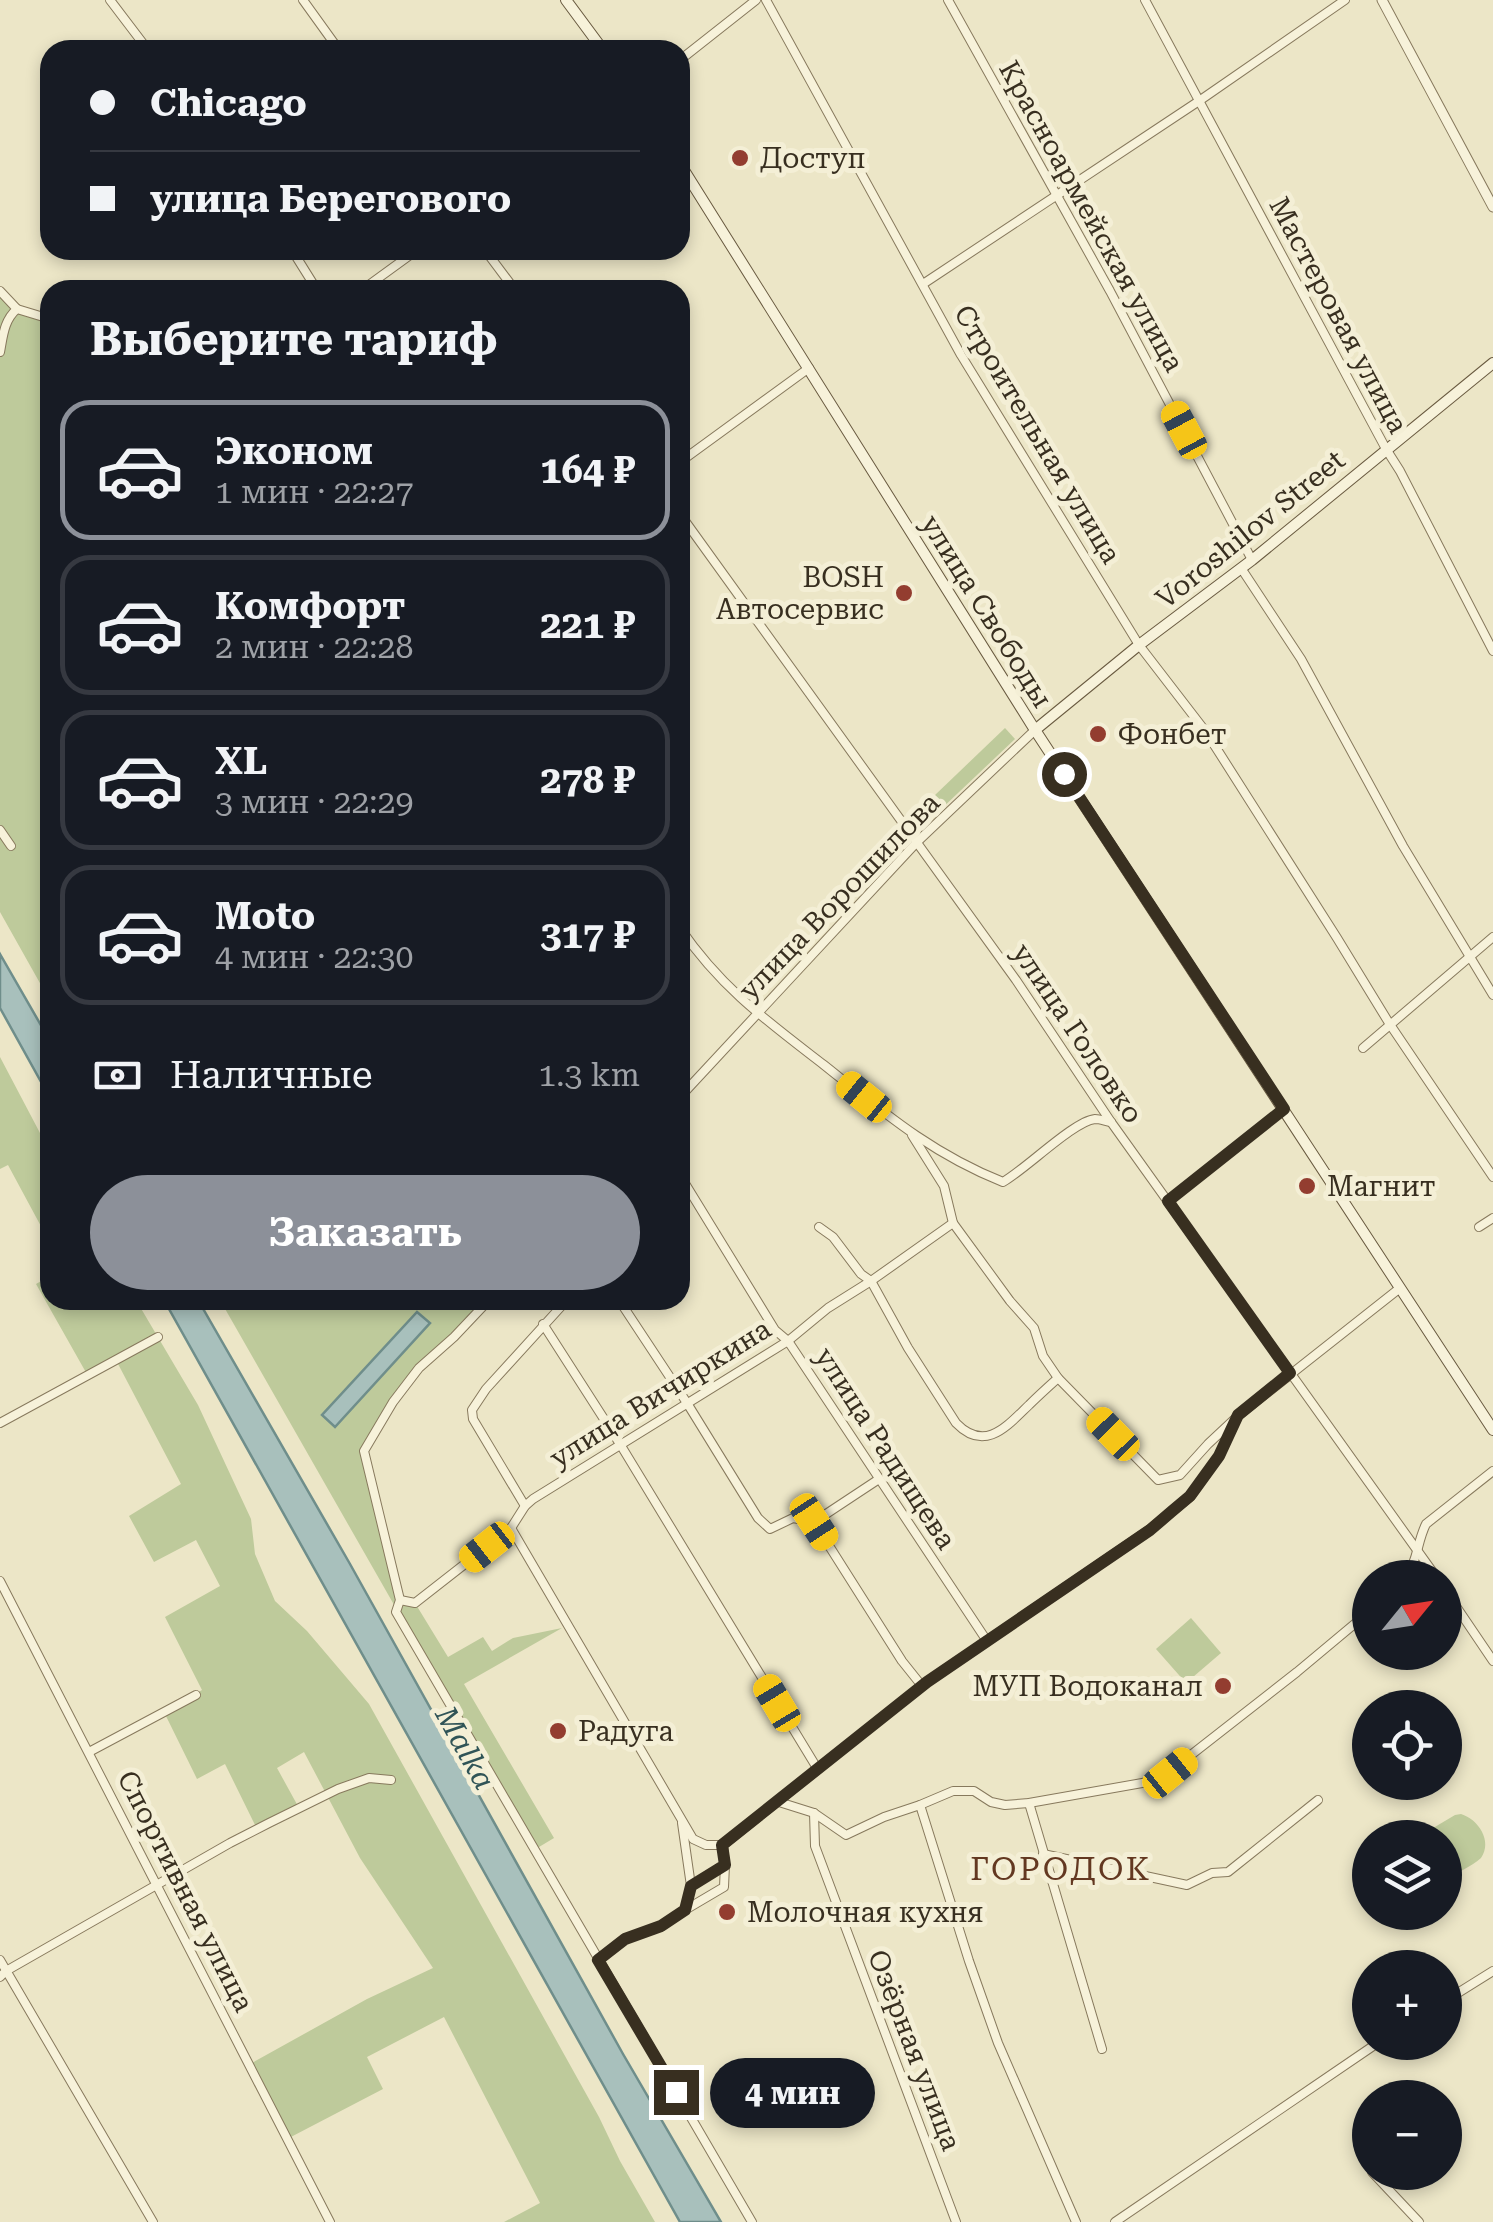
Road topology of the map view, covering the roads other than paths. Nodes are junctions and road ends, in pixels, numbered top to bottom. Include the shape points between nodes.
1 (110, 0) edge
2 (303, 0) edge
3 (566, 0) edge
4 (756, 0) edge
5 (766, 0) edge
6 (948, 0) edge
7 (1145, 0) edge
8 (1345, 0) edge
9 (1382, 0) edge
10 (140, 40) edge
11 (332, 40) edge
12 (596, 40) edge
13 (690, 52) edge
14 (1198, 102) junction
15 (690, 180) edge
16 (1058, 196) junction
17 (1493, 207) edge
18 (403, 260) edge
19 (376, 280) edge
20 (924, 284) junction
21 (0, 291) edge
22 (17, 309) junction
23 (40, 316) edge
24 (0, 352) edge
25 (1493, 363) edge
26 (809, 368) junction
27 (1386, 449) junction
28 (690, 455) edge
29 (690, 528) edge
30 (1252, 560) junction
31 (1241, 568) junction
32 (1139, 645) junction
33 (1493, 651) edge
34 (1035, 730) junction
35 (0, 830) edge
36 (917, 842) junction
37 (11, 846) dead end
38 (1493, 937) edge
39 (690, 942) edge
40 (1468, 957) junction
41 (1493, 995) edge
42 (758, 1013) junction
43 (1388, 1024) junction
44 (1363, 1048) dead end
45 (690, 1086) edge
46 (1284, 1109) junction
47 (1111, 1122) junction
48 (912, 1135) junction
49 (1493, 1176) edge
50 (690, 1192) edge
51 (1168, 1201) junction
52 (1493, 1218) edge
53 (952, 1223) junction
54 (820, 1227) dead end
55 (1479, 1227) dead end
56 (871, 1281) junction
57 (1400, 1288) junction
58 (480, 1310) edge
59 (558, 1310) edge
60 (626, 1310) edge
61 (543, 1324) junction
62 (158, 1336) dead end
63 (788, 1340) junction
64 (1290, 1373) junction
65 (1058, 1378) junction
66 (687, 1402) junction
67 (1238, 1415) junction
68 (0, 1423) edge
69 (1493, 1430) edge
70 (620, 1444) junction
71 (1493, 1471) edge
72 (879, 1479) junction
73 (525, 1506) junction
74 (814, 1522) junction
75 (511, 1528) junction
76 (1419, 1552) junction
77 (1415, 1560) edge
78 (1424, 1560) edge
79 (0, 1581) edge
80 (400, 1600) junction
81 (1462, 1615) edge
82 (1352, 1626) edge
83 (986, 1641) junction
84 (1493, 1660) edge
85 (922, 1686) junction
86 (196, 1695) dead end
87 (88, 1752) junction
88 (816, 1768) junction
89 (391, 1780) dead end
90 (1318, 1800) dead end
91 (779, 1802) junction
92 (1028, 1803) junction
93 (920, 1805) junction
94 (814, 1814) junction
95 (681, 1818) junction
96 (722, 1845) junction
97 (1044, 1854) junction
98 (725, 1865) junction
99 (157, 1884) junction
100 (691, 1886) junction
101 (685, 1910) junction
102 (0, 1960) edge
103 (598, 1960) junction
104 (1493, 1971) edge
105 (3, 1974) edge
106 (1462, 1990) edge
107 (1102, 2048) dead end
108 (1352, 2060) edge
109 (1389, 2190) edge
110 (154, 2222) edge
111 (330, 2222) edge
112 (752, 2222) edge
113 (956, 2222) edge
114 (1076, 2222) edge
115 (1116, 2222) edge
116 (1420, 2222) edge

1 - 10 street
2 - 11 street
3 - 12 main road
4 - 13 street
5 - 20 street, Строительная улица
6 - 16 street, Красноармейская улица
7 - 14 street, Мастеровая улица
8 - 14 street
9 - 17 street
14 - 16 street
14 - 27 street, Мастеровая улица
15 - 26 main road, улица Свободы
16 - 20 street
16 - 30 street, Красноармейская улица
18 - 19 street
20 - 32 street, Строительная улица
21 - 22 street
22 - 23 street
22 - 24 street
25 - 27 main road, Voroshilov Street
26 - 28 street
26 - 34 main road, улица Свободы
27 - 30 main road, Voroshilov Street
27 - 33 street, Мастеровая улица
29 - 36 street, улица Головко
30 - 31 main road, Voroshilov Street
31 - 32 main road, Voroshilov Street
31 - 40 street via 1301,659
32 - 34 main road, Voroshilov Street
32 - 43 street, Строительная улица via 1206,732
34 - 36 street, улица Ворошилова
34 - 46 main road, улица Свободы
35 - 37 street
36 - 42 street, улица Ворошилова
36 - 47 street, улица Головко
38 - 40 street
39 - 42 street
40 - 41 street
40 - 43 street
42 - 45 street, улица Ворошилова
42 - 48 street
43 - 44 street
43 - 49 street, Строительная улица
46 - 51 street
46 - 57 main road, улица Свободы
47 - 48 street via 1094,1119 1076,1128 1004,1182
47 - 51 street, улица Головко
48 - 53 street via 944,1186
50 - 63 street, улица Радищева via 775,1330
51 - 64 street, улица Головко
52 - 55 street
53 - 56 street, улица Вичиркина
53 - 65 street via 1034,1328
54 - 56 street
56 - 63 street, улица Вичиркина
56 - 65 street via 956,1423 973,1436 997,1433
57 - 64 street
57 - 69 main road, улица Свободы
58 - 80 street via 419,1368 364,1452
59 - 61 street
60 - 66 street
61 - 70 street
61 - 73 street via 472,1410
62 - 68 street
63 - 66 street, улица Вичиркина
63 - 72 street, улица Радищева
64 - 67 street
64 - 76 street, улица Головко
65 - 67 street via 1158,1480 1180,1475
66 - 70 street, улица Вичиркина
66 - 74 street via 764,1525 776,1528 793,1518
67 - 83 street via 1190,1496
70 - 73 street, улица Вичиркина
70 - 88 street
71 - 76 street via 1426,1524
72 - 74 street
72 - 83 street, улица Радищева
73 - 75 street, улица Вичиркина
74 - 85 street
75 - 80 street, улица Вичиркина via 416,1603
75 - 95 street
76 - 77 street
76 - 78 street, улица Головко
79 - 87 street, Спортивная улица
80 - 103 street via 396,1612
81 - 84 street
82 - 92 street via 1159,1780
83 - 85 street
85 - 88 street
86 - 87 street
87 - 99 street, Спортивная улица
88 - 91 street
89 - 99 street via 370,1778 338,1789
90 - 97 street via 1228,1872 1187,1884
91 - 94 street
91 - 96 street
92 - 93 street via 953,1791
92 - 97 street
93 - 94 street via 846,1835
93 - 114 street via 998,2042
94 - 113 street, Озёрная улица via 815,1846
95 - 96 street via 693,1838
95 - 100 street
96 - 98 street
97 - 107 street
98 - 100 street
98 - 101 street via 724,1887
99 - 105 street
99 - 111 street, Спортивная улица
100 - 101 street
101 - 103 street
102 - 105 street
103 - 112 street
104 - 106 street
105 - 110 street
108 - 115 street
109 - 116 street

